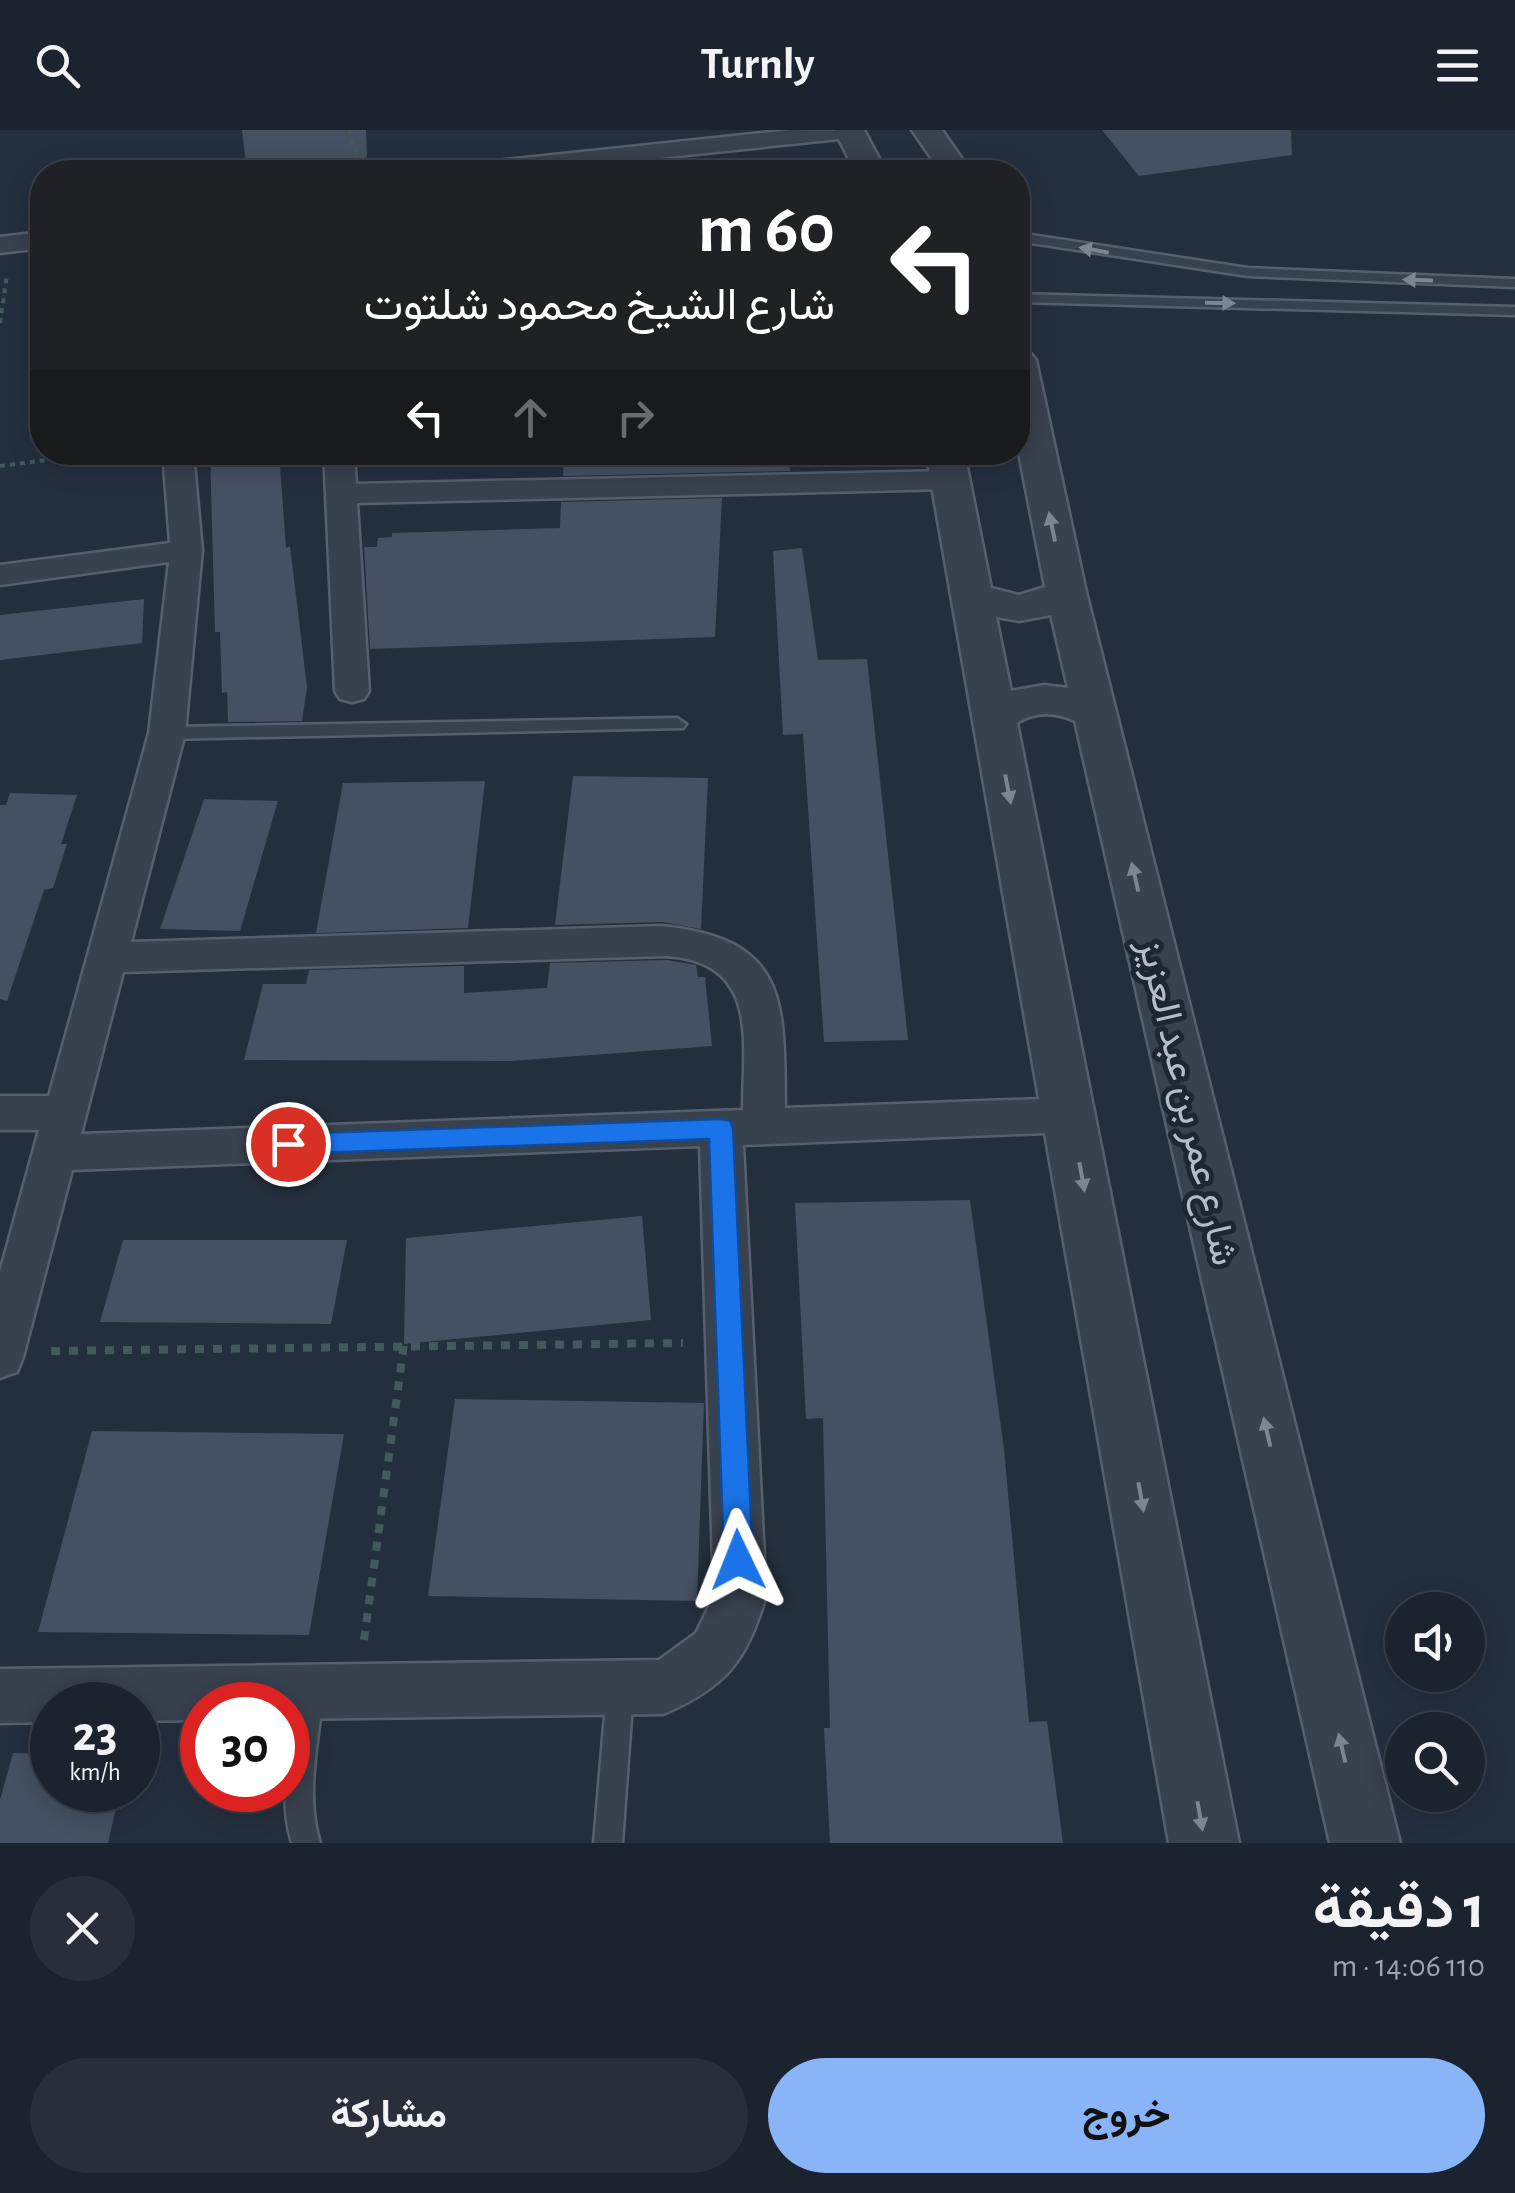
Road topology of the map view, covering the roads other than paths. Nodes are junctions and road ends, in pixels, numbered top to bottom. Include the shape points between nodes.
1 (927, 130) edge
2 (857, 146) edge
3 (643, 160) edge
4 (768, 160) edge
5 (948, 160) edge
6 (30, 223) edge
7 (4, 236) edge
8 (30, 239) edge
9 (1030, 239) edge
10 (1515, 283) edge
11 (1030, 298) edge
12 (1515, 311) edge
13 (1030, 418) edge
14 (179, 465) edge
15 (340, 465) edge
16 (537, 465) edge
17 (737, 465) edge
18 (947, 466) edge
19 (734, 484) junction
20 (534, 489) junction
21 (342, 494) junction
22 (186, 550) junction
23 (0, 574) edge
24 (1066, 592) junction
25 (971, 594) junction
26 (352, 692) dead end
27 (1097, 714) junction
28 (994, 718) junction
29 (677, 724) dead end
30 (167, 733) junction
31 (106, 958) junction
32 (0, 1114) edge
33 (1070, 1115) junction
34 (742, 1128) junction
35 (57, 1133) junction
36 (1, 1355) edge
37 (621, 1688) junction
38 (334, 1692) junction
39 (0, 1696) edge
40 (306, 1843) edge
41 (608, 1843) edge
42 (1204, 1843) edge
43 (1364, 1843) edge

1 - 5 street
2 - 3 street
2 - 4 street
6 - 7 street
7 - 8 street
10 -> 9 lane via 1248,272
11 -> 12 lane
24 -> 13 street, شارع عمر بن عبد العزيز
14 - 22 street
15 - 21 street
16 - 20 street
17 - 19 street
18 - 19 street
18 - 25 street
19 - 20 street
20 - 21 street
21 - 26 street
22 - 23 street
22 - 30 street
24 - 25 street via 1044,606 1013,608
24 - 27 street, شارع عمر بن عبد العزيز
25 - 28 street
27 - 28 street via 1067,701 1033,700
43 -> 27 street, شارع عمر بن عبد العزيز
28 -> 33 street
29 - 30 lane
30 - 31 street
31 - 34 street via 662,941 708,946 744,967 760,1000
31 - 35 street
32 - 35 street
33 - 34 street
33 -> 42 street
34 - 35 street
34 - 37 street via 730,1343 740,1596 728,1636 702,1667 663,1687
35 - 36 street
37 - 38 street
37 - 41 lane
38 - 39 street
38 - 40 lane via 300,1800

